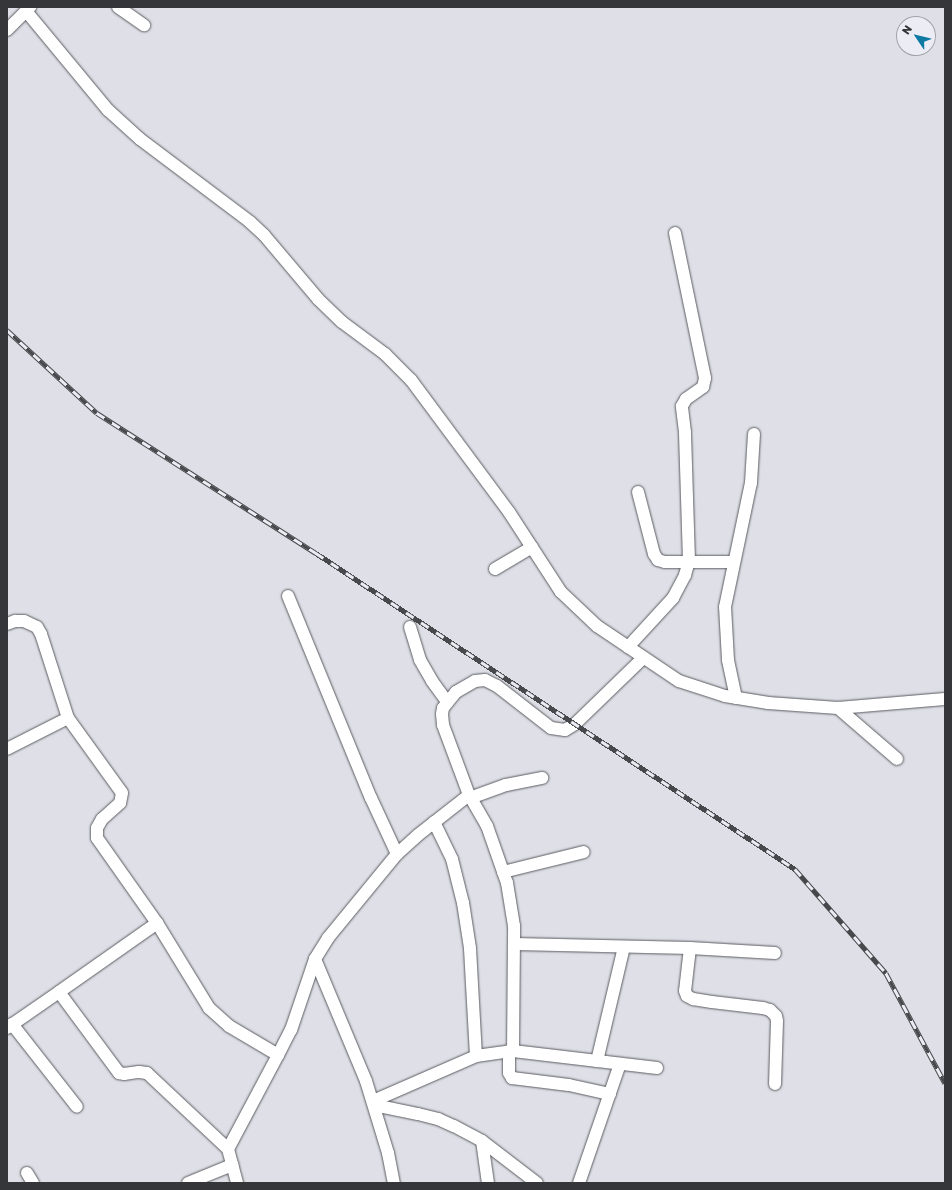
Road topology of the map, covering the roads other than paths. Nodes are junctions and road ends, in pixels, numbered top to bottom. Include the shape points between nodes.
1 (118, 7) edge
2 (28, 9) edge
3 (144, 26) dead end
4 (7, 30) edge
5 (675, 233) dead end
6 (754, 434) dead end
7 (638, 492) dead end
8 (532, 547) junction
9 (689, 561) junction
10 (734, 562) junction
11 (495, 569) dead end
12 (288, 596) dead end
13 (7, 624) edge
14 (410, 628) dead end
15 (628, 648) junction
16 (643, 658) junction
17 (736, 698) junction
18 (945, 699) edge
19 (447, 702) junction
20 (838, 708) junction
21 (68, 718) junction
22 (7, 749) edge
23 (897, 759) dead end
24 (542, 778) dead end
25 (469, 796) junction
26 (434, 822) junction
27 (584, 852) dead end
28 (397, 854) junction
29 (503, 872) junction
30 (157, 923) junction
31 (515, 944) junction
32 (624, 947) junction
33 (690, 948) junction
34 (775, 953) dead end
35 (315, 959) junction
36 (59, 992) junction
37 (10, 1026) edge
38 (511, 1051) junction
39 (278, 1055) junction
40 (476, 1056) junction
41 (597, 1062) junction
42 (620, 1064) junction
43 (656, 1068) dead end
44 (775, 1084) dead end
45 (610, 1094) junction
46 (373, 1103) junction
47 (77, 1107) dead end
48 (482, 1141) junction
49 (228, 1149) junction
50 (232, 1165) junction
51 (188, 1183) edge
52 (237, 1183) edge
53 (394, 1183) edge
54 (488, 1183) edge
55 (537, 1183) edge
56 (579, 1183) edge

1 - 3 street
2 - 4 street
2 - 8 street via 108,110 140,139 250,222 318,299 342,322 385,354 411,380
5 - 9 street via 705,378 703,387 686,399 682,406 686,432
6 - 10 street via 750,483
7 - 9 street via 655,558 665,562
8 - 11 street
8 - 15 street via 570,602 597,626
9 - 10 street
9 - 15 street via 673,598
10 - 17 street via 725,607 725,621 728,660
12 - 28 street
13 - 21 street via 24,621 37,627
14 - 19 street via 423,666
15 - 16 street
16 - 17 street via 679,681
16 - 19 street via 575,724 561,731 551,728 497,686 485,680 475,680 456,692
17 - 20 street
18 - 20 street
19 - 25 street via 442,720
20 - 23 street
21 - 22 street
21 - 30 street via 122,793 120,804 102,819 97,828 97,838
24 - 25 street via 513,783
25 - 26 street
25 - 29 street via 487,826
26 - 28 street
26 - 40 street via 452,860 463,903 470,948
27 - 29 street
28 - 35 street via 340,923
29 - 31 street
30 - 36 street
30 - 39 street via 209,1008 229,1026
31 - 32 street
31 - 38 street
32 - 33 street
32 - 41 street
33 - 34 street
33 - 44 street via 685,991 687,996 693,999 763,1008 776,1016
35 - 39 street via 291,1030
35 - 46 street via 347,1032
36 - 37 street
36 - 49 street via 119,1073 147,1073
37 - 47 street
38 - 40 street
38 - 41 street
38 - 45 street via 512,1078 569,1085
39 - 49 street
40 - 46 street
41 - 42 street
42 - 43 street
42 - 45 street
45 - 56 street
46 - 48 street via 438,1119
46 - 53 street
48 - 54 street
48 - 55 street
49 - 50 street
50 - 51 street
50 - 52 street

